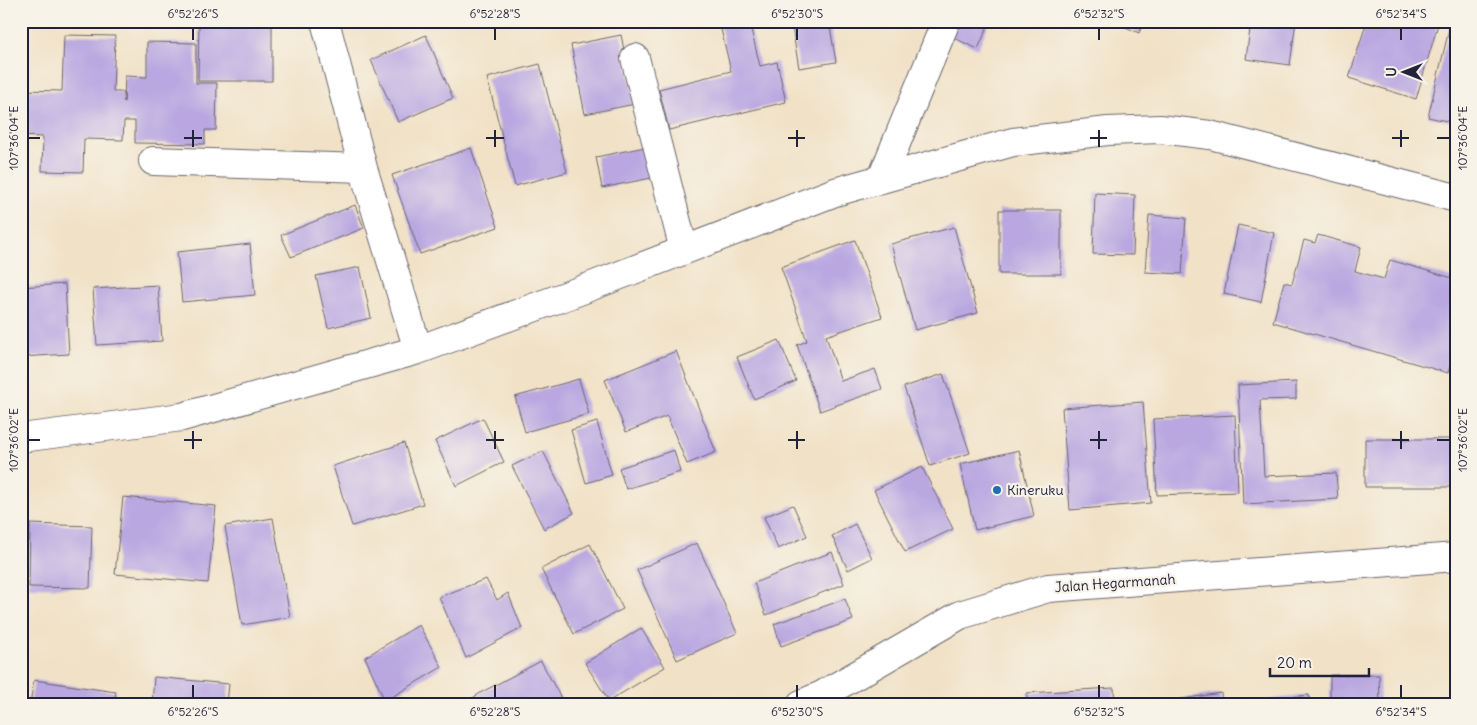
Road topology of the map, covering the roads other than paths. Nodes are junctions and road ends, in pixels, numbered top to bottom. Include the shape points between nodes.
1 (325, 21) edge
2 (946, 21) edge
3 (635, 58) dead end
4 (153, 161) dead end
5 (363, 168) junction
6 (882, 178) junction
7 (1456, 198) edge
8 (684, 250) junction
9 (418, 350) junction
10 (21, 438) edge
11 (1456, 556) edge
12 (801, 704) edge

1 - 5 street
2 - 6 street
3 - 8 street
4 - 5 street
5 - 9 street
6 - 7 street via 1013,142 1108,131 1160,129 1210,135
6 - 8 street via 835,192
8 - 9 street
9 - 10 street via 182,417
11 - 12 street, Jalan Hegarmanah via 1048,588 960,615

